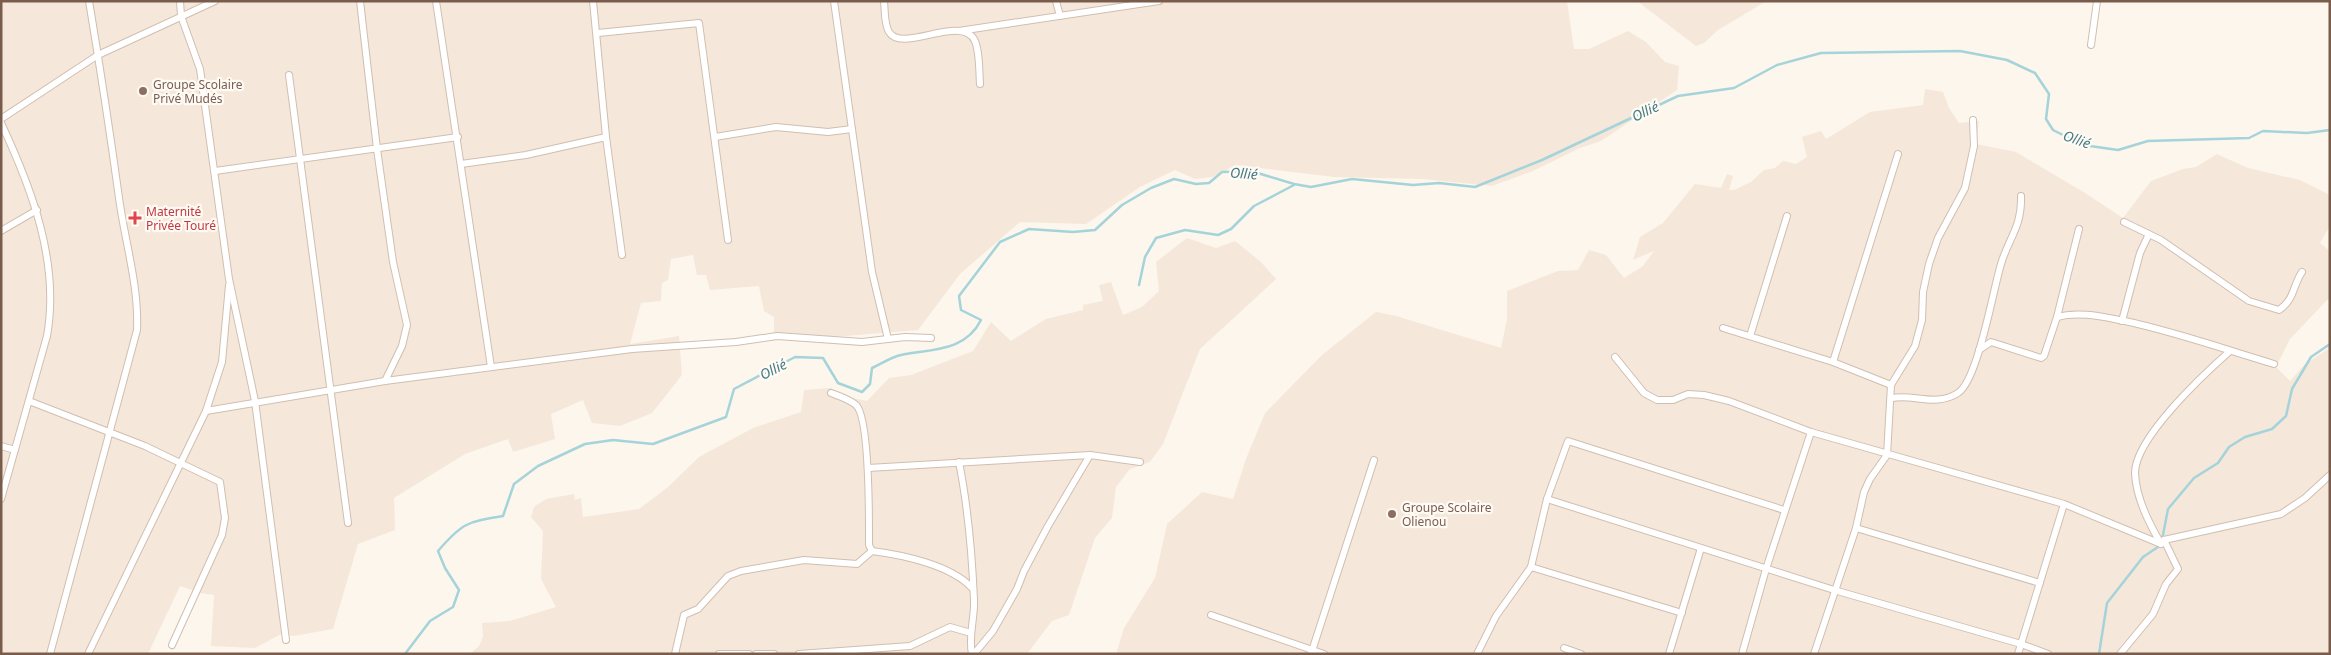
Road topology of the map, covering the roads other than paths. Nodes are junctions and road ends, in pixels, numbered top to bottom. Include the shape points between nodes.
1 (90, 1) edge
2 (180, 1) edge
3 (215, 1) edge
4 (360, 1) edge
5 (436, 1) edge
6 (593, 1) edge
7 (834, 1) edge
8 (884, 1) edge
9 (1056, 1) edge
10 (1159, 1) edge
11 (2097, 1) edge
12 (181, 16) junction
13 (1060, 16) junction
14 (959, 31) junction
15 (598, 33) junction
16 (2091, 45) dead end
17 (98, 55) junction
18 (290, 75) dead end
19 (980, 84) dead end
20 (1974, 120) dead end
21 (1, 121) edge
22 (852, 129) junction
23 (458, 137) junction
24 (606, 137) junction
25 (715, 137) junction
26 (377, 148) junction
27 (1898, 154) dead end
28 (301, 159) junction
29 (461, 164) junction
30 (215, 172) junction
31 (2021, 196) dead end
32 (37, 210) junction
33 (1787, 216) dead end
34 (2124, 222) dead end
35 (2079, 228) dead end
36 (1, 230) edge
37 (2149, 234) junction
38 (728, 240) dead end
39 (622, 256) dead end
40 (2302, 272) dead end
41 (230, 279) junction
42 (2056, 317) junction
43 (2122, 321) junction
44 (1723, 328) dead end
45 (1750, 336) junction
46 (931, 338) dead end
47 (888, 339) junction
48 (1978, 351) junction
49 (2230, 351) junction
50 (1615, 357) dead end
51 (1834, 362) junction
52 (2274, 364) dead end
53 (491, 367) junction
54 (385, 381) junction
55 (1891, 385) junction
56 (330, 390) junction
57 (831, 393) dead end
58 (1892, 398) junction
59 (29, 401) junction
60 (255, 401) junction
61 (206, 411) junction
62 (108, 431) junction
63 (1812, 432) junction
64 (1, 446) edge
65 (15, 450) junction
66 (1090, 455) junction
67 (1886, 455) junction
68 (1374, 460) dead end
69 (180, 461) junction
70 (960, 462) junction
71 (1140, 462) dead end
72 (868, 468) junction
73 (2330, 475) edge
74 (1, 499) edge
75 (1547, 499) junction
76 (2064, 504) junction
77 (1784, 510) junction
78 (348, 523) dead end
79 (1856, 528) junction
80 (2162, 542) junction
81 (1701, 548) junction
82 (872, 551) junction
83 (1531, 566) junction
84 (1766, 568) junction
85 (2040, 583) junction
86 (972, 588) junction
87 (1834, 590) junction
88 (1682, 613) junction
89 (1211, 614) dead end
90 (971, 633) junction
91 (286, 640) dead end
92 (2021, 644) junction
93 (172, 645) dead end
94 (1564, 648) dead end
95 (1312, 652) edge
96 (50, 654) edge
97 (88, 654) edge
98 (675, 654) edge
99 (719, 654) edge
100 (749, 654) edge
101 (756, 654) edge
102 (774, 654) edge
103 (799, 654) edge
104 (973, 654) edge
105 (1324, 654) edge
106 (1477, 654) edge
107 (1581, 654) edge
108 (1669, 654) edge
109 (1742, 654) edge
110 (1814, 654) edge
111 (2018, 654) edge
112 (2048, 654) edge
113 (2120, 654) edge

1 - 17 street
2 - 12 street
3 - 12 street
4 - 26 street
5 - 23 street
6 - 15 street
7 - 22 street
8 - 14 street via 886,24 893,36 913,38
9 - 13 street
10 - 13 street
11 - 16 street
12 - 17 street
12 - 30 street via 200,69
13 - 14 street
14 - 19 street via 975,40
15 - 24 street
15 - 25 street via 699,23
17 - 21 street
17 - 62 street via 138,306 134,346
18 - 28 street
20 - 55 street via 1974,146 1965,188 1938,238 1929,264 1922,320 1915,346
21 - 32 street via 20,161
22 - 25 street via 828,132 776,127
22 - 47 street via 872,272
23 - 26 street
23 - 29 street
24 - 29 street via 526,155
24 - 39 street
25 - 38 street
26 - 28 street
26 - 54 street via 393,262 407,325 402,346
27 - 51 street
28 - 30 street
28 - 56 street
29 - 53 street
30 - 41 street
31 - 48 street via 2022,213 2002,262
32 - 36 street
32 - 59 street via 51,283 51,317
33 - 45 street
34 - 37 street
35 - 42 street
37 - 40 street via 2249,301 2279,310 2294,295 2295,282
37 - 43 street via 2140,253
41 - 60 street
41 - 61 street via 222,362
42 - 43 street via 2094,315
42 - 48 street via 2046,352 2041,358 1991,342
43 - 49 street via 2202,340
44 - 45 street
45 - 51 street
46 - 47 street
47 - 53 street via 862,342 777,336 632,349
48 - 58 street via 1960,392 1933,402 1904,396
49 - 52 street
49 - 80 street via 2169,411 2150,435 2135,472 2149,523
50 - 63 street via 1644,393 1657,400 1673,400 1688,394 1704,395 1743,405
51 - 55 street
53 - 54 street
54 - 56 street
55 - 58 street
56 - 60 street
56 - 78 street
57 - 72 street via 857,405
58 - 67 street
59 - 62 street
59 - 65 street
60 - 61 street
60 - 91 street
61 - 69 street
62 - 69 street
62 - 96 street
63 - 67 street
63 - 77 street
64 - 65 street
65 - 74 street
66 - 70 street
66 - 71 street
66 - 104 street via 1048,526 993,631
67 - 76 street
67 - 79 street via 1864,492
68 - 95 street
69 - 93 street via 220,482 225,518 222,535
69 - 97 street
70 - 72 street
70 - 86 street via 970,519
72 - 82 street via 869,545
73 - 80 street via 2281,514
75 - 77 street via 1568,441
75 - 81 street
75 - 83 street
76 - 80 street
76 - 85 street
77 - 84 street
79 - 85 street
79 - 87 street
80 - 113 street via 2178,569 2166,584 2153,614
81 - 84 street
81 - 88 street
82 - 86 street via 922,562 964,579
82 - 98 street via 857,564 804,560 758,567 728,576 698,609 684,615
83 - 88 street
83 - 106 street via 1496,616
84 - 87 street
84 - 109 street
85 - 92 street
86 - 90 street
87 - 92 street
87 - 110 street
88 - 108 street
89 - 95 street
90 - 103 street via 950,626 910,646
90 - 104 street
92 - 111 street
92 - 112 street
94 - 107 street
95 - 105 street
99 - 100 street
101 - 102 street

